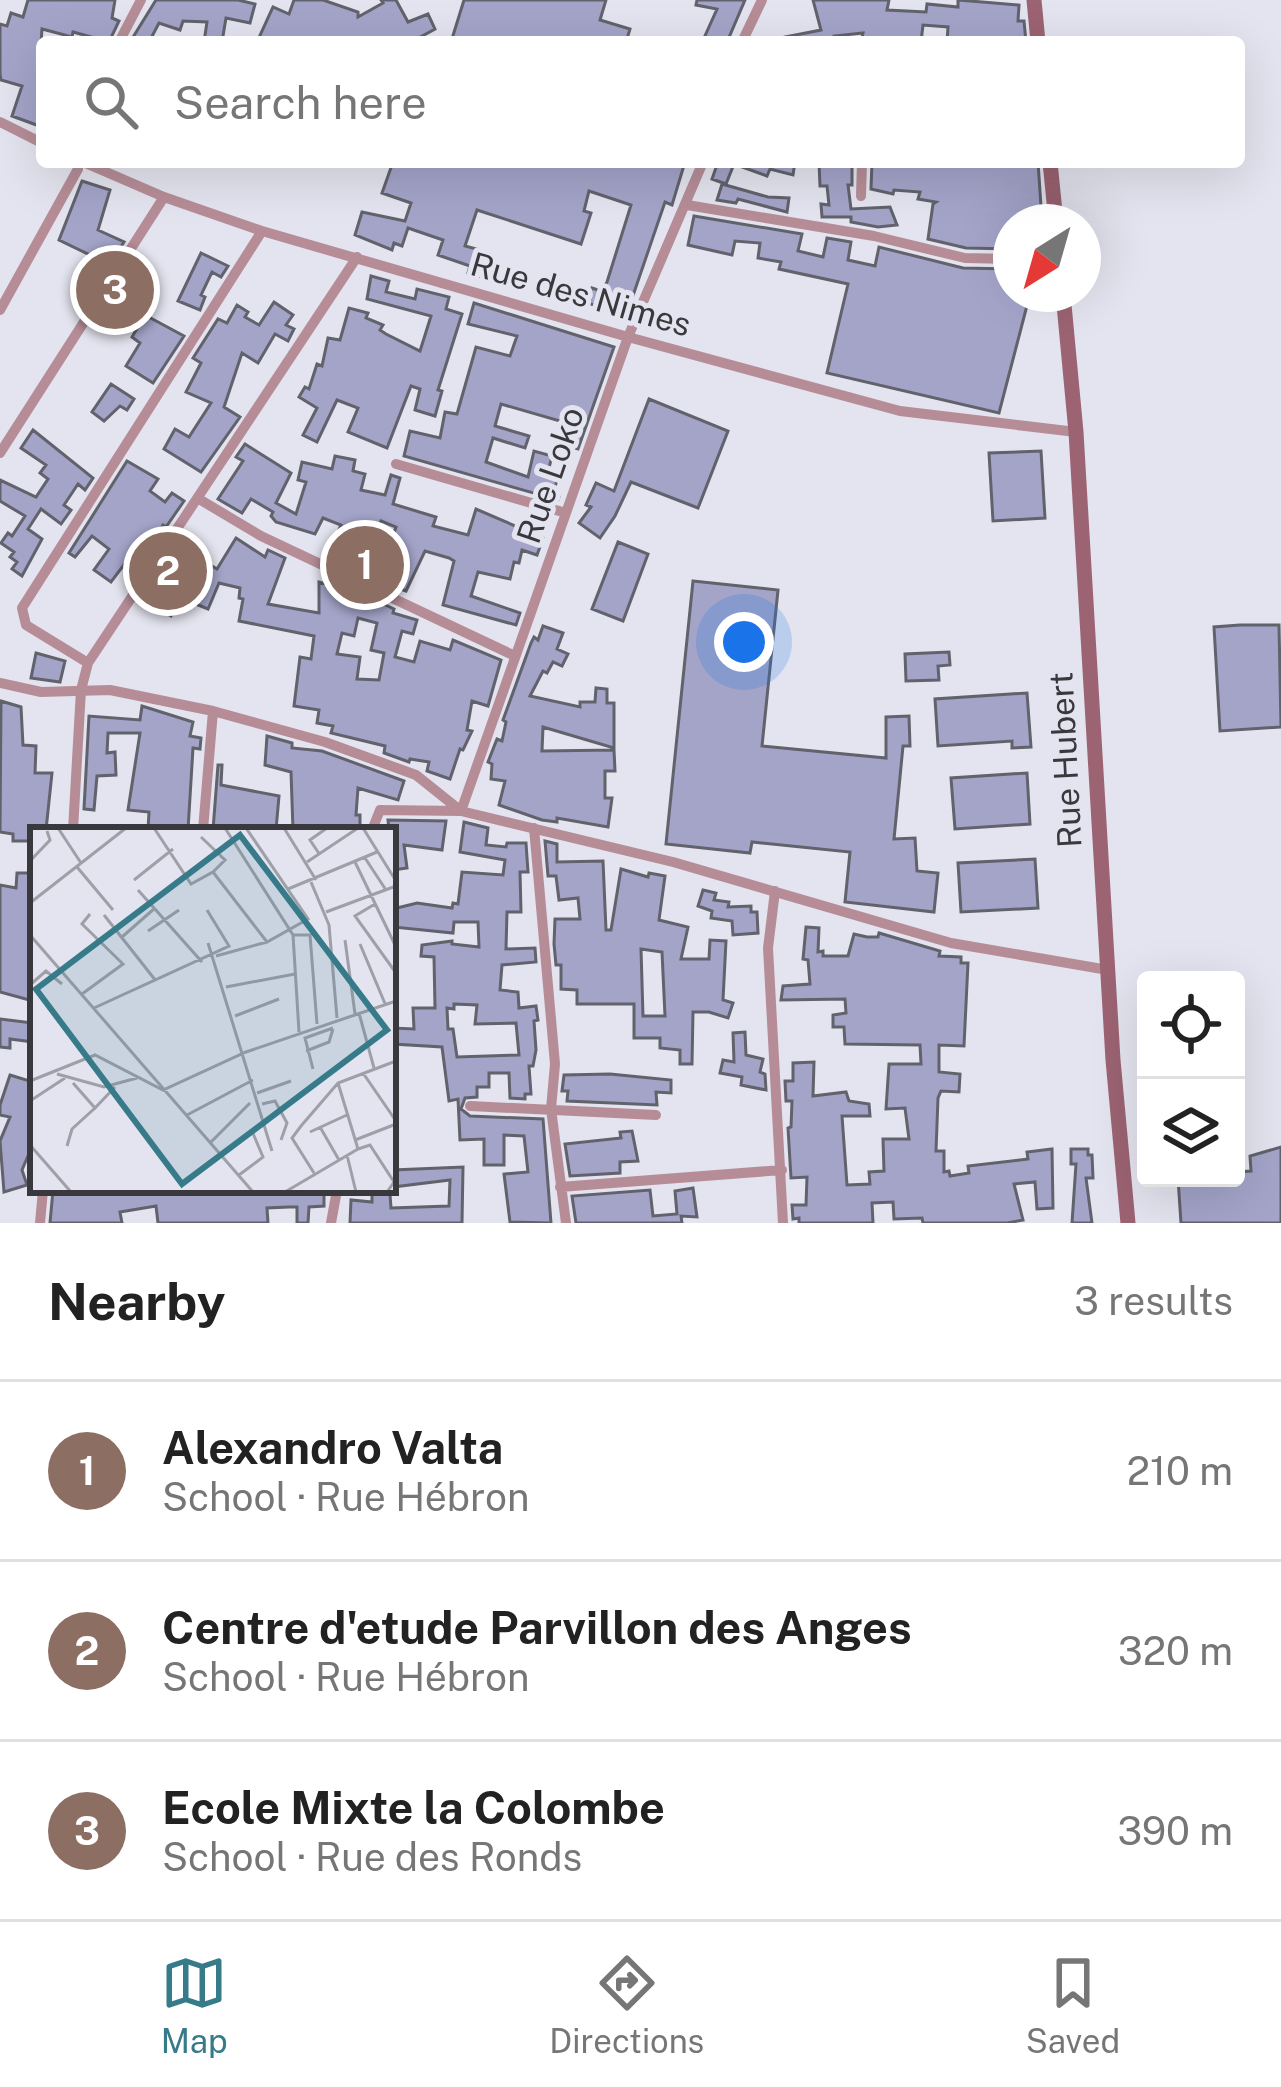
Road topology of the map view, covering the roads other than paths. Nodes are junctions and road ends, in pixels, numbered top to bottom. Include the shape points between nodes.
1 (141, 0) edge
2 (762, 0) edge
3 (1034, 0) edge
4 (121, 36) edge
5 (745, 36) edge
6 (1037, 36) edge
7 (0, 122) edge
8 (36, 140) edge
9 (78, 168) edge
10 (95, 168) edge
11 (701, 168) edge
12 (862, 168) edge
13 (1051, 168) edge
14 (861, 196) dead end
15 (164, 197) junction
16 (1054, 204) edge
17 (687, 205) junction
18 (262, 231) junction
19 (357, 257) junction
20 (993, 259) edge
21 (0, 310) edge
22 (1066, 312) edge
23 (628, 337) junction
24 (1076, 432) junction
25 (0, 453) edge
26 (396, 464) dead end
27 (199, 499) junction
28 (566, 513) junction
29 (515, 656) junction
30 (88, 663) junction
31 (0, 683) edge
32 (81, 691) junction
33 (213, 711) junction
34 (461, 811) junction
35 (73, 827) edge
36 (203, 827) edge
37 (373, 827) edge
38 (534, 828) junction
39 (775, 890) junction
40 (1108, 970) junction
41 (470, 1106) dead end
42 (551, 1109) junction
43 (656, 1115) dead end
44 (782, 1170) junction
45 (560, 1187) junction
46 (43, 1193) edge
47 (336, 1193) edge
48 (40, 1223) edge
49 (331, 1223) edge
50 (566, 1223) edge
51 (784, 1223) edge
52 (1128, 1223) edge

1 - 4 street
2 - 5 street
3 - 6 street
7 - 8 street
9 - 21 street
10 - 15 street, Rue des Nimes
11 - 17 street, Rue Loko
12 - 14 street
13 - 16 street
15 - 18 street, Rue des Nimes
15 - 25 street
17 - 20 street
17 - 23 street, Rue Loko
18 - 19 street, Rue des Nimes
18 - 30 street via 22,608 26,625
19 - 23 street, Rue des Nimes
19 - 27 street
22 - 24 street, Rue Hubert
23 - 24 street, Rue des Nimes via 900,411
23 - 28 street, Rue Loko
24 - 40 street, Rue Hubert
26 - 28 street
27 - 29 street
27 - 30 street
28 - 29 street, Rue Loko
29 - 34 street, Rue Loko
30 - 32 street
31 - 32 street
32 - 33 street
32 - 35 street
33 - 34 street via 416,775
33 - 36 street
34 - 37 street via 380,810
34 - 38 street
38 - 39 street
38 - 42 street
39 - 40 street via 951,943
39 - 44 street via 768,948
40 - 52 street, Rue Hubert
41 - 42 street
42 - 43 street
42 - 45 street
44 - 45 street
44 - 51 street
45 - 50 street
46 - 48 street
47 - 49 street

